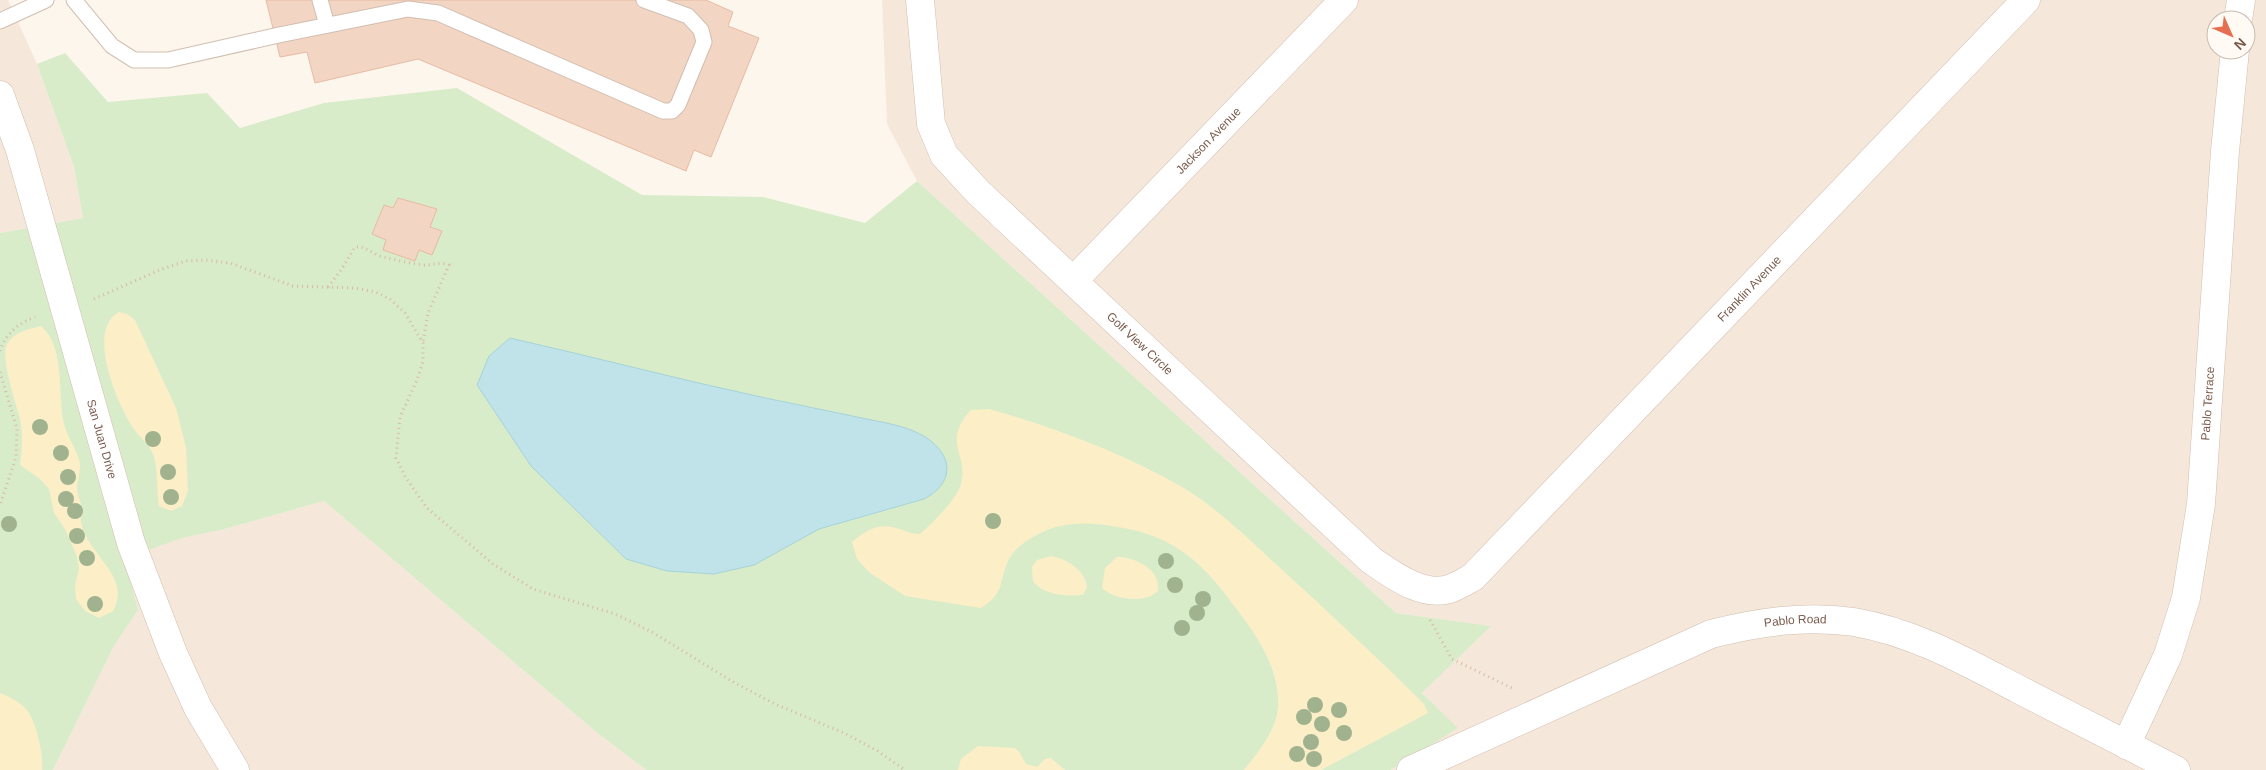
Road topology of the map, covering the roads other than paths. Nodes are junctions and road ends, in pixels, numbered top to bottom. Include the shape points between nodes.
1 (46, 0) edge
2 (74, 0) edge
3 (320, 0) edge
4 (644, 0) edge
5 (920, 0) edge
6 (1344, 0) edge
7 (2026, 0) edge
8 (0, 21) edge
9 (326, 25) junction
10 (2234, 60) edge
11 (0, 95) edge
12 (1073, 280) junction
13 (1473, 577) joint
14 (2126, 745) junction
15 (235, 770) edge
16 (1411, 770) edge
17 (2176, 770) edge

1 - 8 lane
2 - 9 lane via 112,46 134,60 168,60
3 - 9 lane
4 - 9 lane via 688,16 700,30 704,42 678,105 672,111 654,108 438,13 408,10
5 - 12 street, Golf View Circle via 926,96 931,124 944,155 978,192
6 - 12 street, Jackson Avenue
7 - 13 street, Franklin Avenue
10 - 14 street, Pablo Terrace via 2201,504 2186,598 2168,655
11 - 15 street, San Juan Drive via 20,150 131,543 198,708
12 - 13 street, Golf View Circle via 1371,560 1426,590 1451,589
14 - 16 street, Pablo Road via 1942,649 1898,632 1844,622 1800,619 1755,623 1712,634
14 - 17 street, Pablo Road

